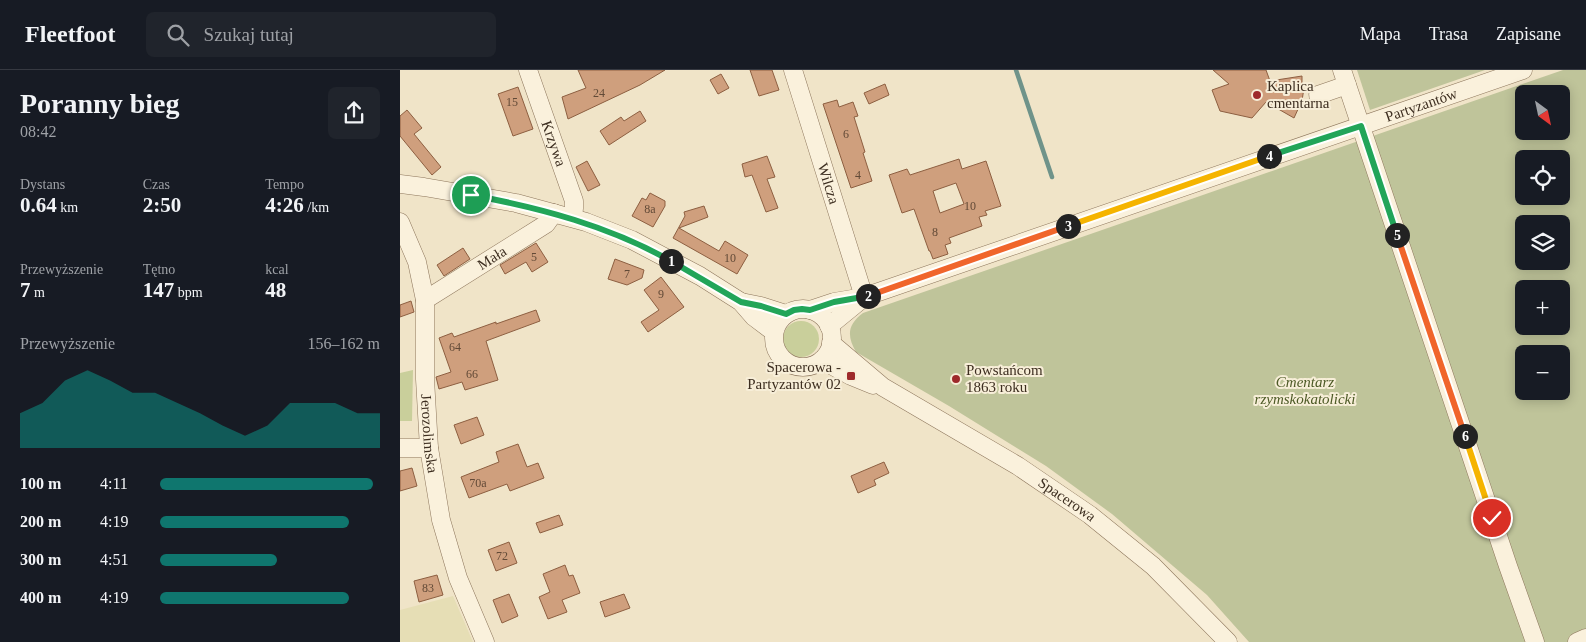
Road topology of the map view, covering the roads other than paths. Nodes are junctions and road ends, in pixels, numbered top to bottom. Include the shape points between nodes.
1 (528, 70) edge
2 (793, 70) edge
3 (1524, 70) edge
4 (1345, 78) edge
5 (1318, 95) dead end
6 (1361, 126) junction
7 (400, 184) edge
8 (554, 213) junction
9 (573, 218) junction
10 (400, 222) edge
11 (864, 297) junction
12 (425, 300) junction
13 (741, 302) junction
14 (810, 310) junction
15 (786, 314) junction
16 (829, 326) junction
17 (774, 332) junction
18 (831, 343) junction
19 (822, 360) junction
20 (883, 387) junction
21 (400, 448) edge
22 (429, 448) junction
23 (1586, 638) edge
24 (485, 642) edge
25 (1228, 642) edge
26 (1535, 642) edge
27 (1577, 642) edge

1 - 9 street, Krzywa via 574,201
2 - 11 street, Wilcza
3 - 6 street, Partyzantów
4 - 5 street
4 - 6 street
6 - 11 street, Partyzantów
6 - 26 street
7 - 8 street via 516,203
8 - 9 street
8 - 12 street, Mała via 546,224
9 - 13 street via 632,240
10 - 12 street, Jerozolimska via 417,262
11 - 14 street, Partyzantów
11 - 16 street, Partyzantów
12 - 22 street, Jerozolimska
13 - 15 street
13 - 17 street
14 - 15 street via 794,310
14 - 16 street via 822,316
15 - 17 street
16 - 18 street
17 - 19 street via 776,350 788,363 805,367
18 - 19 street
18 - 20 street, Spacerowa
19 - 20 street, Spacerowa via 869,384
20 - 25 street, Spacerowa via 1018,466 1090,515 1153,566
21 - 22 street
22 - 24 street, Jerozolimska via 440,520 458,578
23 - 27 street

